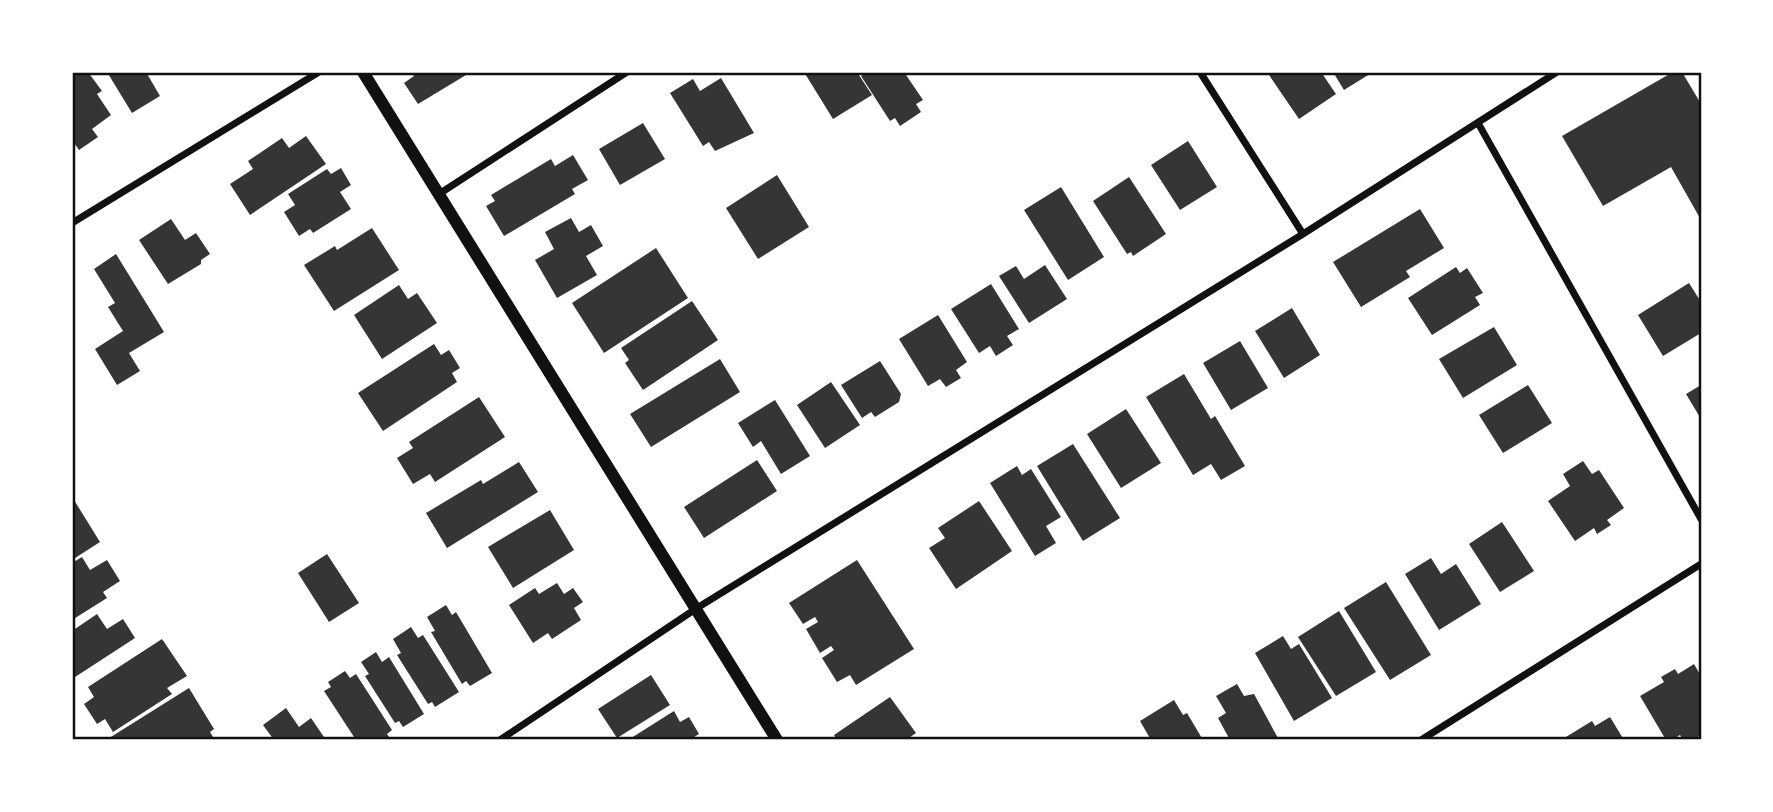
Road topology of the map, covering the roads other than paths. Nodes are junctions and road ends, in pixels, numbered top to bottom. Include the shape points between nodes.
1 (319, 72) edge
2 (363, 72) edge
3 (627, 72) edge
4 (1200, 72) edge
5 (1557, 72) edge
6 (1478, 123) junction
7 (439, 194) junction
8 (72, 223) edge
9 (1303, 234) junction
10 (1701, 519) edge
11 (1701, 564) edge
12 (697, 608) junction
13 (500, 740) edge
14 (777, 740) edge
15 (1421, 740) edge

1 - 8 street
2 - 7 street
3 - 7 street
4 - 9 street
5 - 6 street
6 - 9 street
6 - 10 street
7 - 12 street
9 - 12 street
11 - 15 street
12 - 13 street
12 - 14 street

